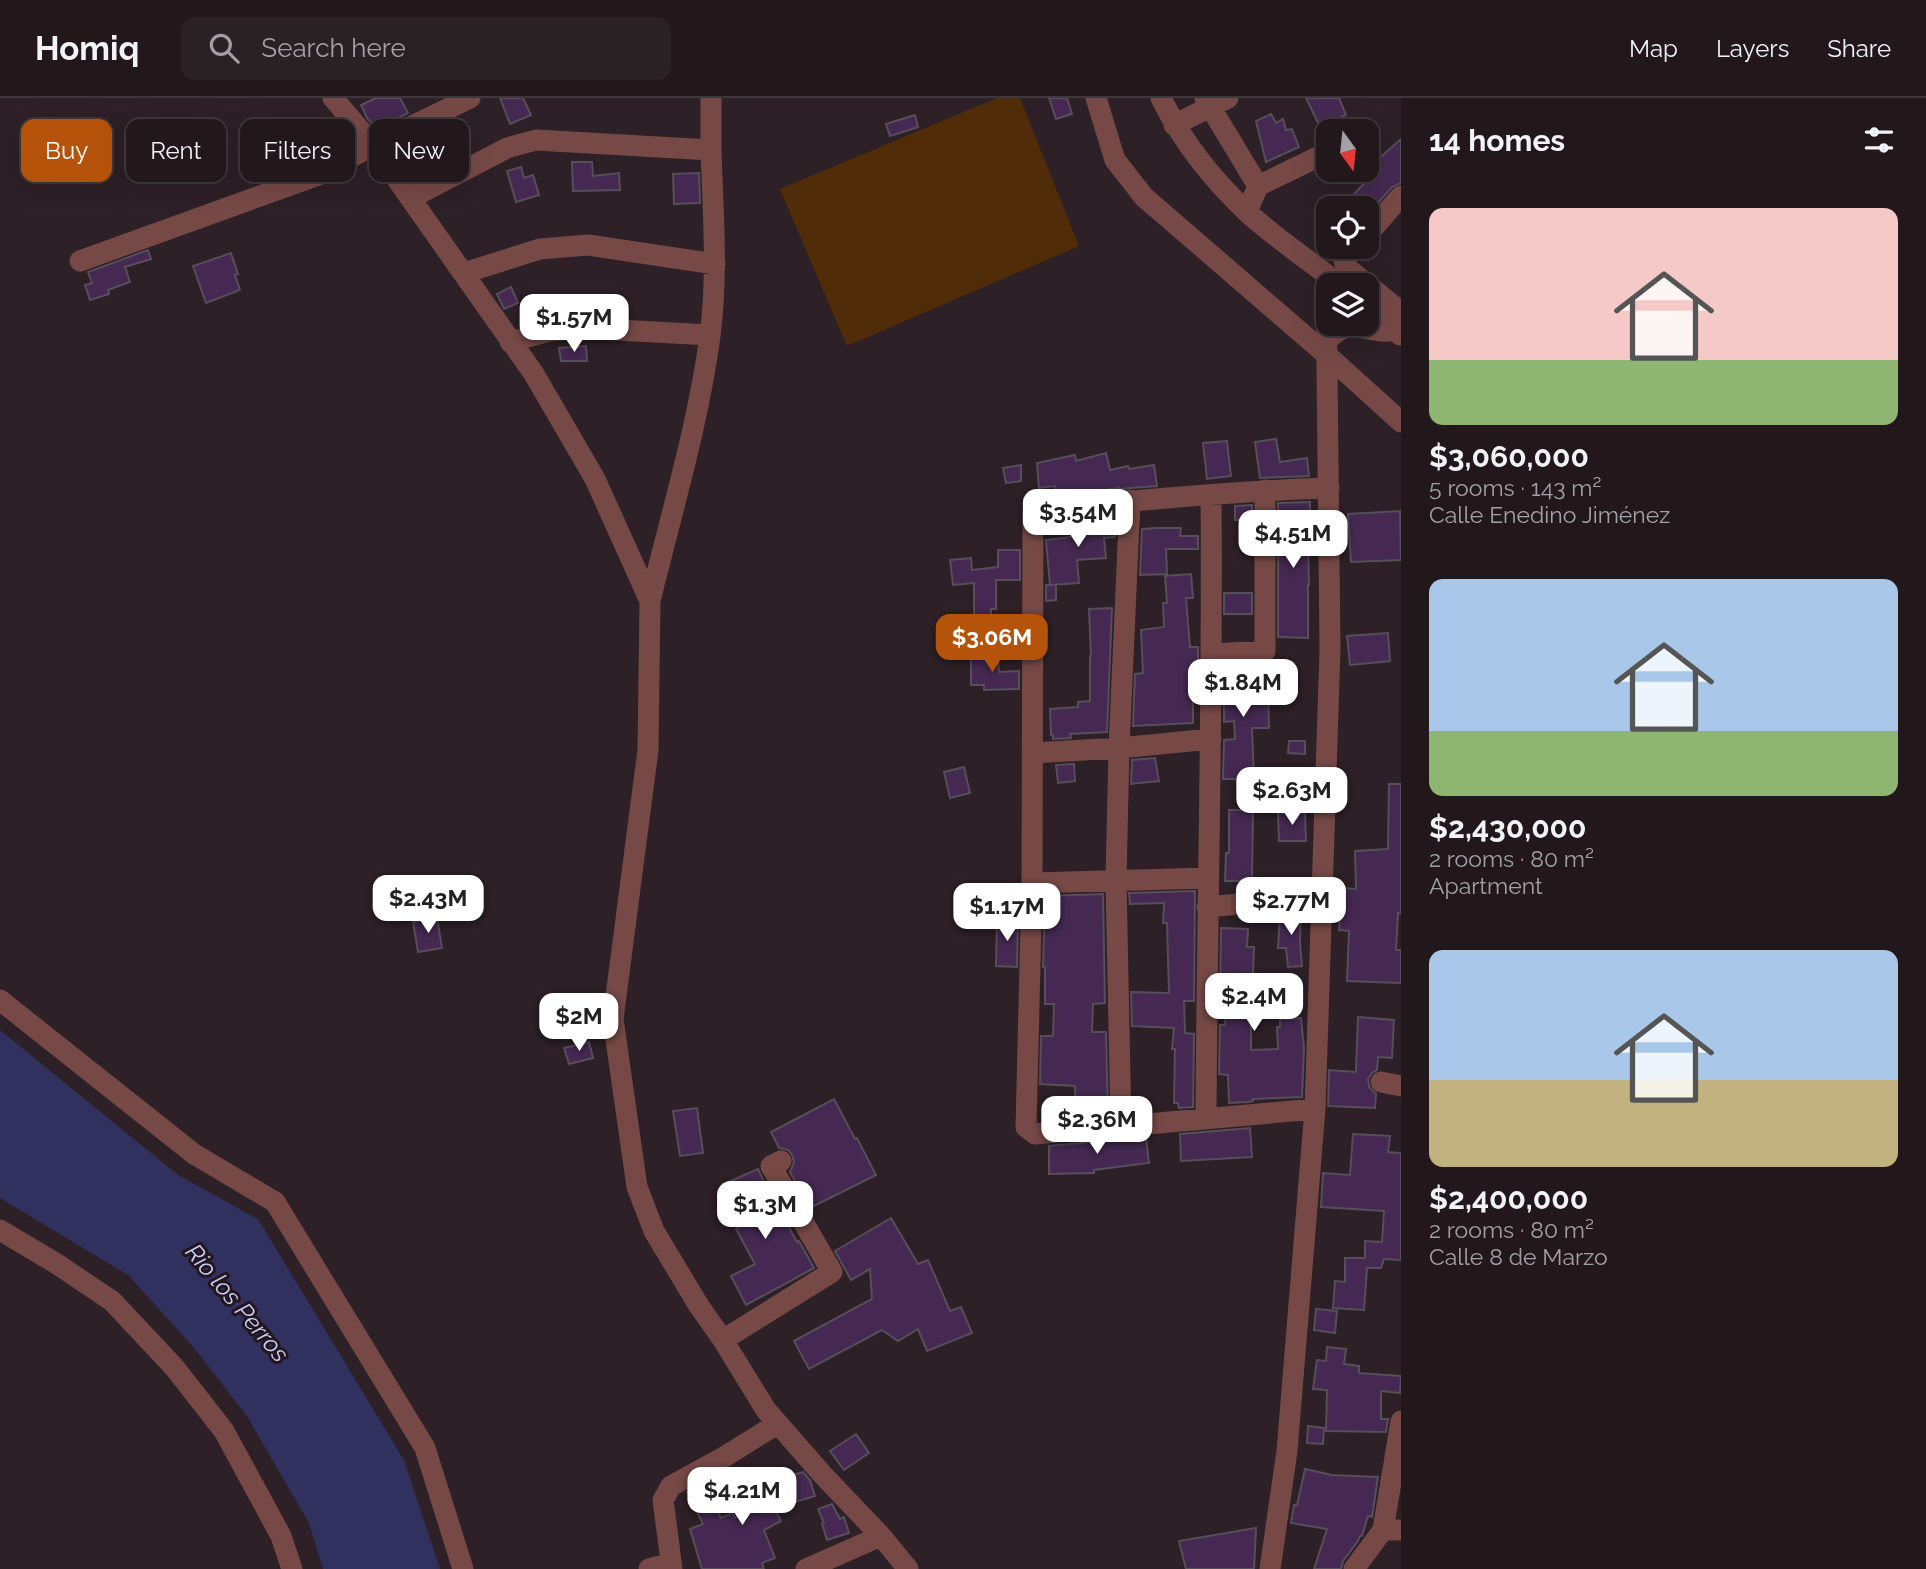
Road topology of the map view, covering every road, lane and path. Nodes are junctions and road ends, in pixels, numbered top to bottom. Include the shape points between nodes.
1 (333, 98) edge
2 (470, 98) edge
3 (711, 98) edge
4 (1096, 98) edge
5 (1161, 98) edge
6 (1214, 101) edge
7 (427, 119) edge
8 (1174, 125) junction
9 (369, 140) edge
10 (369, 147) edge
11 (711, 150) junction
12 (1316, 158) edge
13 (400, 182) edge
14 (1258, 186) junction
15 (1401, 196) edge
16 (411, 198) junction
17 (1247, 212) junction
18 (1379, 221) edge
19 (1348, 259) edge
20 (80, 261) dead end
21 (715, 264) junction
22 (464, 273) junction
23 (1325, 273) edge
24 (1379, 314) edge
25 (1400, 325) edge
26 (710, 335) junction
27 (1327, 336) edge
28 (510, 341) junction
29 (1326, 348) junction
30 (1401, 422) edge
31 (1329, 488) junction
32 (1265, 490) junction
33 (1211, 495) junction
34 (1130, 500) junction
35 (650, 601) junction
36 (1213, 654) junction
37 (1211, 739) junction
38 (1119, 748) junction
39 (1032, 753) junction
40 (1208, 878) junction
41 (1116, 880) junction
42 (1032, 883) junction
43 (1323, 896) junction
44 (1207, 907) junction
45 (0, 1000) edge
46 (1315, 1109) junction
47 (1206, 1118) junction
48 (1121, 1126) junction
49 (781, 1161) dead end
50 (0, 1230) edge
51 (723, 1340) junction
52 (1401, 1421) edge
53 (777, 1424) junction
54 (1392, 1530) edge
55 (881, 1536) junction
56 (671, 1566) edge
57 (292, 1569) edge
58 (463, 1569) edge
59 (649, 1569) edge
60 (806, 1569) edge
61 (908, 1569) edge
62 (1270, 1569) edge
63 (1354, 1569) edge

1 - 9 street
2 - 7 street
3 - 11 street
4 - 29 street via 1115,160 1144,197
5 - 8 street
6 - 8 street
6 - 14 street
8 - 17 street via 1207,171
10 - 20 street via 321,174
11 - 16 street via 536,140 507,148
11 - 21 street
12 - 14 street
13 - 16 street
14 - 17 street
15 - 18 street
16 - 22 street
17 - 23 street
19 - 25 street via 1346,267
21 - 22 street via 588,245 540,249
21 - 26 street
22 - 28 street
24 - 25 street
25 - 29 street via 1383,332 1342,328
26 - 28 street via 581,328
26 - 35 street
27 - 29 street
28 - 35 street via 595,479
29 - 30 street
29 - 31 street
31 - 32 street
31 - 43 street
32 - 33 street
32 - 36 street via 1265,651
33 - 34 street
33 - 36 street
34 - 38 street
34 - 39 street via 1041,510 1033,516
35 - 51 street via 648,750 613,1019 636,1187 654,1231
36 - 37 street
37 - 38 street
37 - 40 street
38 - 39 street
38 - 41 street
39 - 42 street
40 - 41 street
40 - 44 street
41 - 42 street
41 - 48 street
42 - 48 street via 1027,1127 1035,1134
43 - 44 street
43 - 46 street
44 - 47 street
45 - 58 street via 194,1154 275,1202 425,1448
46 - 47 street
46 - 62 street via 1287,1451
47 - 48 street
49 - 51 street via 771,1166 832,1272
50 - 57 street via 112,1301 174,1367 224,1430 281,1536
51 - 53 street
52 - 54 street
53 - 55 street
53 - 56 street via 671,1486 663,1500
54 - 63 street
55 - 60 street
55 - 61 street
56 - 59 street

